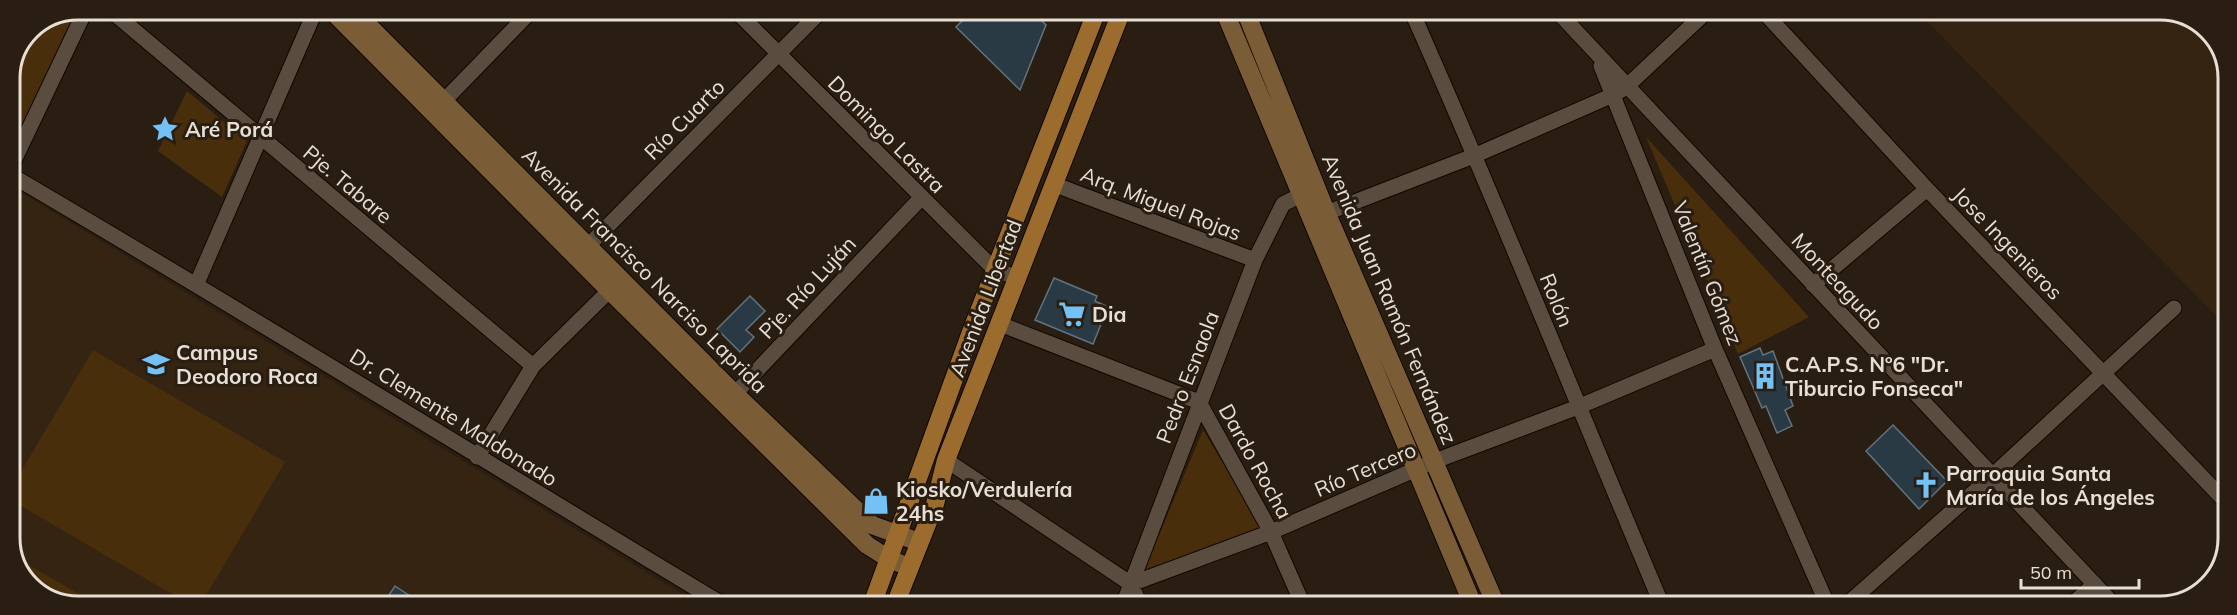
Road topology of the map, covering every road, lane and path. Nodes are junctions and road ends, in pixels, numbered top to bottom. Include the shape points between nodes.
1 (81, 20) edge
2 (122, 20) edge
3 (311, 20) edge
4 (342, 20) edge
5 (362, 20) edge
6 (522, 20) edge
7 (745, 20) edge
8 (812, 20) edge
9 (1093, 20) edge
10 (1118, 20) edge
11 (1233, 20) edge
12 (1249, 20) edge
13 (1415, 20) edge
14 (1565, 20) edge
15 (1697, 20) edge
16 (1771, 20) edge
17 (779, 53) junction
18 (1620, 91) junction
19 (439, 106) junction
20 (259, 137) junction
21 (20, 150) edge
22 (1476, 155) junction
23 (20, 179) edge
24 (1053, 184) junction
25 (1927, 189) junction
26 (1309, 191) junction
27 (921, 198) junction
28 (1319, 216) junction
29 (582, 252) junction
30 (1255, 260) junction
31 (995, 270) junction
32 (1017, 277) junction
33 (197, 283) junction
34 (615, 285) junction
35 (1813, 285) junction
36 (2174, 308) dead end
37 (999, 324) junction
38 (1715, 349) junction
39 (533, 366) junction
40 (2103, 373) junction
41 (730, 399) junction
42 (1199, 402) junction
43 (1578, 407) junction
44 (477, 457) junction
45 (946, 460) junction
46 (1436, 461) junction
47 (1417, 469) junction
48 (1993, 475) junction
49 (2218, 494) edge
50 (1271, 532) junction
51 (896, 534) junction
52 (919, 542) junction
53 (889, 559) junction
54 (909, 567) junction
55 (1131, 584) junction
56 (2095, 584) junction
57 (709, 596) edge
58 (875, 596) edge
59 (898, 596) edge
60 (1126, 596) edge
61 (1136, 596) edge
62 (1299, 596) edge
63 (1469, 596) edge
64 (1492, 596) edge
65 (1658, 596) edge
66 (1824, 596) edge
67 (1856, 596) edge
68 (2081, 596) edge
69 (2106, 596) edge

1 - 21 street
2 - 20 street, Pje. Tabare
3 - 20 street
4 - 19 main road, Avenida Francisco Narciso Laprida
5 - 19 main road, Avenida Francisco Narciso Laprida
6 - 19 street
7 - 17 street, Domingo Lastra
8 - 17 street, Río Cuarto
9 - 31 main road, Avenida Libertad
10 - 24 main road, Avenida Libertad
11 - 26 main road, Avenida Juan Ramón Fernández
12 - 26 main road, Avenida Juan Ramón Fernández
13 - 22 street, Rolón
14 - 18 street, Monteagudo via 1596,54
15 - 18 street
16 - 25 street, Jose Ingenieros
17 - 27 street, Domingo Lastra
17 - 29 street, Río Cuarto
18 - 22 street
18 - 35 street, Monteagudo
18 - 38 street, Valentín Gómez
19 - 29 main road, Avenida Francisco Narciso Laprida
20 - 33 street
20 - 39 street, Pje. Tabare
22 - 28 street
22 - 43 street, Rolón
23 - 33 street, Dr. Clemente Maldonado
24 - 30 street, Arq. Miguel Rojas
24 - 32 main road, Avenida Libertad
25 - 35 street
25 - 40 street, Jose Ingenieros
26 - 28 main road, Avenida Juan Ramón Fernández
26 - 30 street, Pedro Esnaola via 1282,204
27 - 31 street, Domingo Lastra
27 - 41 street, Pje. Río Luján
28 - 46 main road, Avenida Juan Ramón Fernández
28 - 47 main road, Avenida Juan Ramón Fernández
29 - 34 main road, Avenida Francisco Narciso Laprida
30 - 42 street, Pedro Esnaola
31 - 32 street, Domingo Lastra
31 - 51 main road, Avenida Libertad
32 - 37 main road, Avenida Libertad
33 - 44 street, Dr. Clemente Maldonado
34 - 39 street
34 - 41 main road, Avenida Francisco Narciso Laprida
35 - 48 street, Monteagudo
36 - 40 street
37 - 42 street, Dardo Rocha
37 - 45 main road, Avenida Libertad
38 - 43 street, Río Tercero
38 - 66 street, Valentín Gómez
39 - 44 street
40 - 48 street
40 - 49 street, Jose Ingenieros
41 - 51 main road, Avenida Francisco Narciso Laprida via 872,525
41 - 53 main road, Avenida Francisco Narciso Laprida via 867,545
42 - 50 street, Dardo Rocha
42 - 55 street, Pedro Esnaola
43 - 46 street, Río Tercero
43 - 65 street, Rolón
44 - 57 street, Dr. Clemente Maldonado
45 - 52 main road, Avenida Libertad via 935,504
45 - 55 street
46 - 47 street, Río Tercero
46 - 64 main road, Avenida Juan Ramón Fernández
47 - 50 street, Río Tercero
47 - 63 main road, Avenida Juan Ramón Fernández
48 - 56 street, Monteagudo
48 - 67 street
50 - 55 street, Río Tercero
50 - 62 street, Dardo Rocha
51 - 52 main road, Avenida Francisco Narciso Laprida
51 - 53 main road, Avenida Libertad
52 - 54 main road, Avenida Libertad
53 - 54 main road, Avenida Francisco Narciso Laprida
53 - 58 main road, Avenida Libertad
54 - 59 main road, Avenida Libertad
55 - 60 street, Pedro Esnaola
55 - 61 street
56 - 68 street
56 - 69 street, Monteagudo

